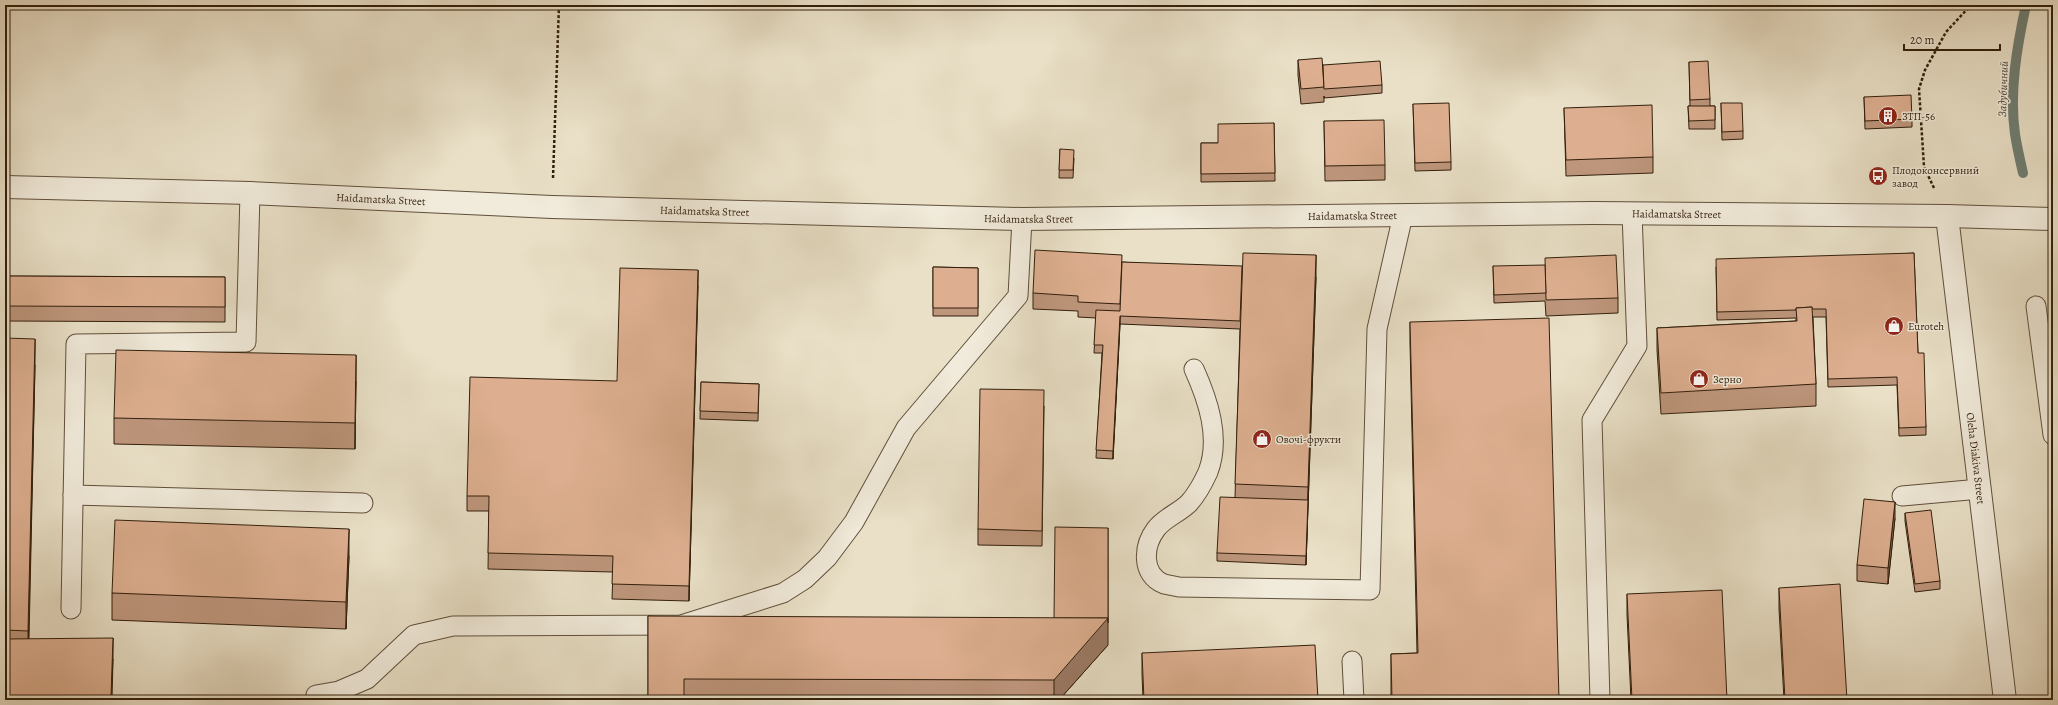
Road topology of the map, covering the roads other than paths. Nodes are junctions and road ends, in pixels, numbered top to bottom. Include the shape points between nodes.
1 (5, 187) edge
2 (250, 193) junction
3 (1632, 213) junction
4 (1403, 215) junction
5 (1948, 216) junction
6 (1022, 219) junction
7 (2053, 219) edge
8 (2036, 306) dead end
9 (1194, 369) dead end
10 (2053, 435) edge
11 (1980, 489) junction
12 (73, 495) junction
13 (1902, 496) dead end
14 (363, 503) dead end
15 (71, 609) dead end
16 (1352, 661) dead end
17 (316, 695) dead end
18 (1354, 700) edge
19 (1600, 700) edge
20 (2005, 700) edge

1 - 2 street, Haidamatska Street
2 - 6 street, Haidamatska Street via 552,207
2 - 12 lane via 246,342 76,344
3 - 4 street, Haidamatska Street
3 - 5 street, Haidamatska Street
3 - 19 lane via 1637,346 1592,420
4 - 6 street, Haidamatska Street
4 - 9 lane via 1377,329 1370,590 1179,587 1163,583 1151,574 1146,563 1147,544 1156,529 1188,504 1199,489 1208,471 1213,449 1212,426 1206,398
5 - 7 street, Haidamatska Street
5 - 11 street, Oleha Diakiva Street
6 - 17 lane via 1018,296 906,428 854,522 827,558 805,579 783,593 681,625 452,626 432,629 414,635 367,679 339,691
8 - 10 lane
11 - 13 lane
11 - 20 street, Oleha Diakiva Street
12 - 14 lane
12 - 15 lane
16 - 18 lane

